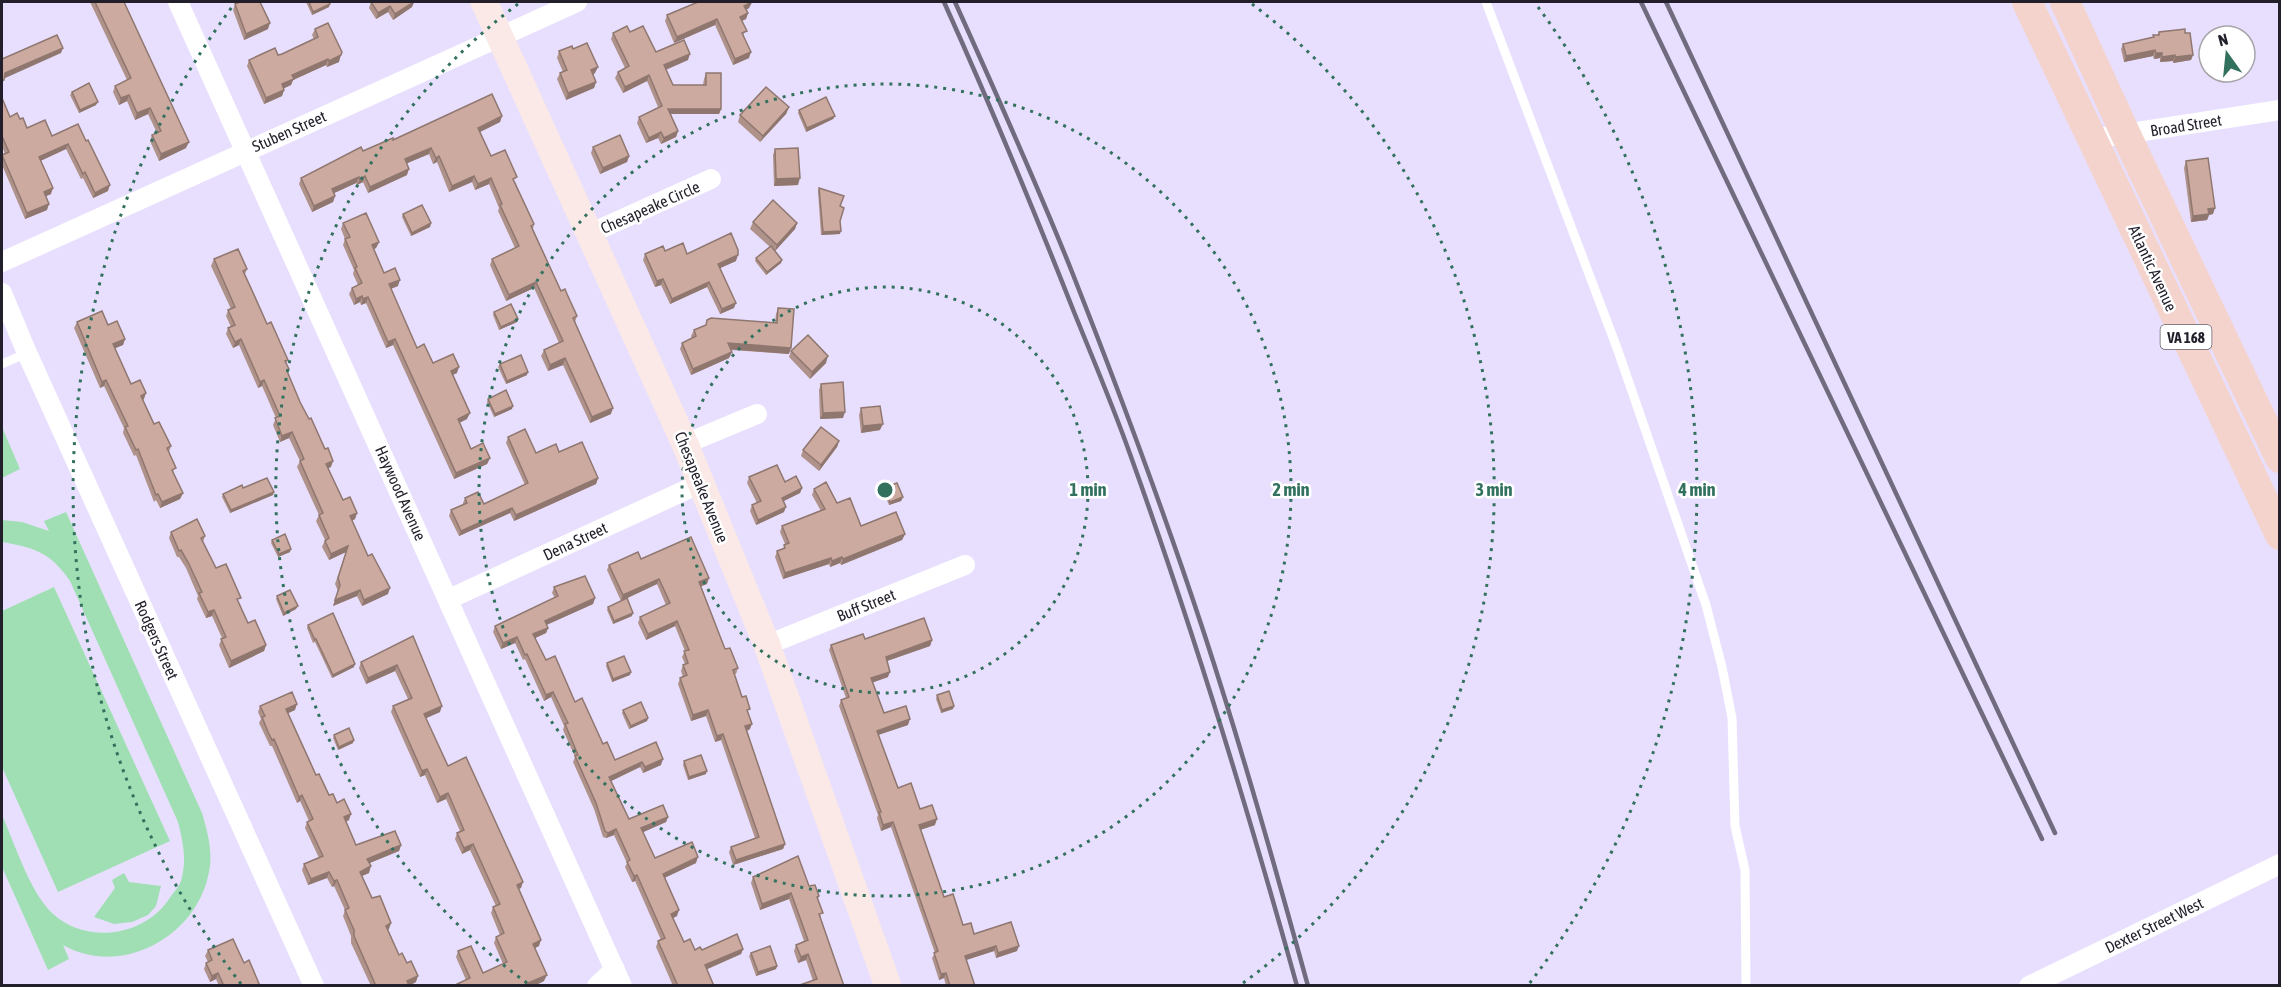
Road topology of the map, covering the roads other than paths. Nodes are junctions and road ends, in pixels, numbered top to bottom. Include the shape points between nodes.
1 (178, 2) edge
2 (484, 2) edge
3 (577, 2) edge
4 (1486, 2) edge
5 (2027, 2) edge
6 (2065, 2) edge
7 (500, 36) junction
8 (2280, 110) edge
9 (2126, 135) junction
10 (2092, 139) junction
11 (245, 151) junction
12 (711, 179) dead end
13 (589, 234) junction
14 (2, 262) edge
15 (2, 293) edge
16 (27, 353) junction
17 (2, 364) edge
18 (757, 414) dead end
19 (685, 444) junction
20 (2280, 458) edge
21 (701, 483) junction
22 (2280, 535) edge
23 (965, 565) dead end
24 (448, 599) junction
25 (767, 645) junction
26 (2280, 864) edge
27 (618, 977) edge
28 (2041, 983) edge
29 (314, 986) edge
30 (597, 986) edge
31 (888, 986) edge
32 (1746, 986) edge

1 - 11 street, Haywood Avenue
2 - 7 street, Chesapeake Avenue
3 - 7 street, Stuben Street
4 - 32 lane via 1617,348 1709,616 1732,718 1736,826 1745,870
5 - 10 main road, Atlantic Avenue / VA 168
6 - 9 main road, Atlantic Avenue / VA 168
7 - 11 street, Stuben Street
7 - 13 street, Chesapeake Avenue
8 - 9 street, Broad Street
9 - 10 street, Broad Street
9 - 20 main road, Atlantic Avenue / VA 168
10 - 22 main road, Atlantic Avenue / VA 168
11 - 14 street, Stuben Street
11 - 24 street, Haywood Avenue
12 - 13 street, Chesapeake Circle
13 - 19 street, Chesapeake Avenue
15 - 16 street, Rodgers Street
16 - 17 lane
16 - 29 street, Rodgers Street
18 - 19 street
19 - 21 street, Chesapeake Avenue
21 - 24 street, Dena Street
21 - 25 street, Chesapeake Avenue
23 - 25 street, Buff Street
24 - 27 street, Haywood Avenue
25 - 31 street, Chesapeake Avenue
26 - 28 street, Dexter Street West
27 - 30 street

